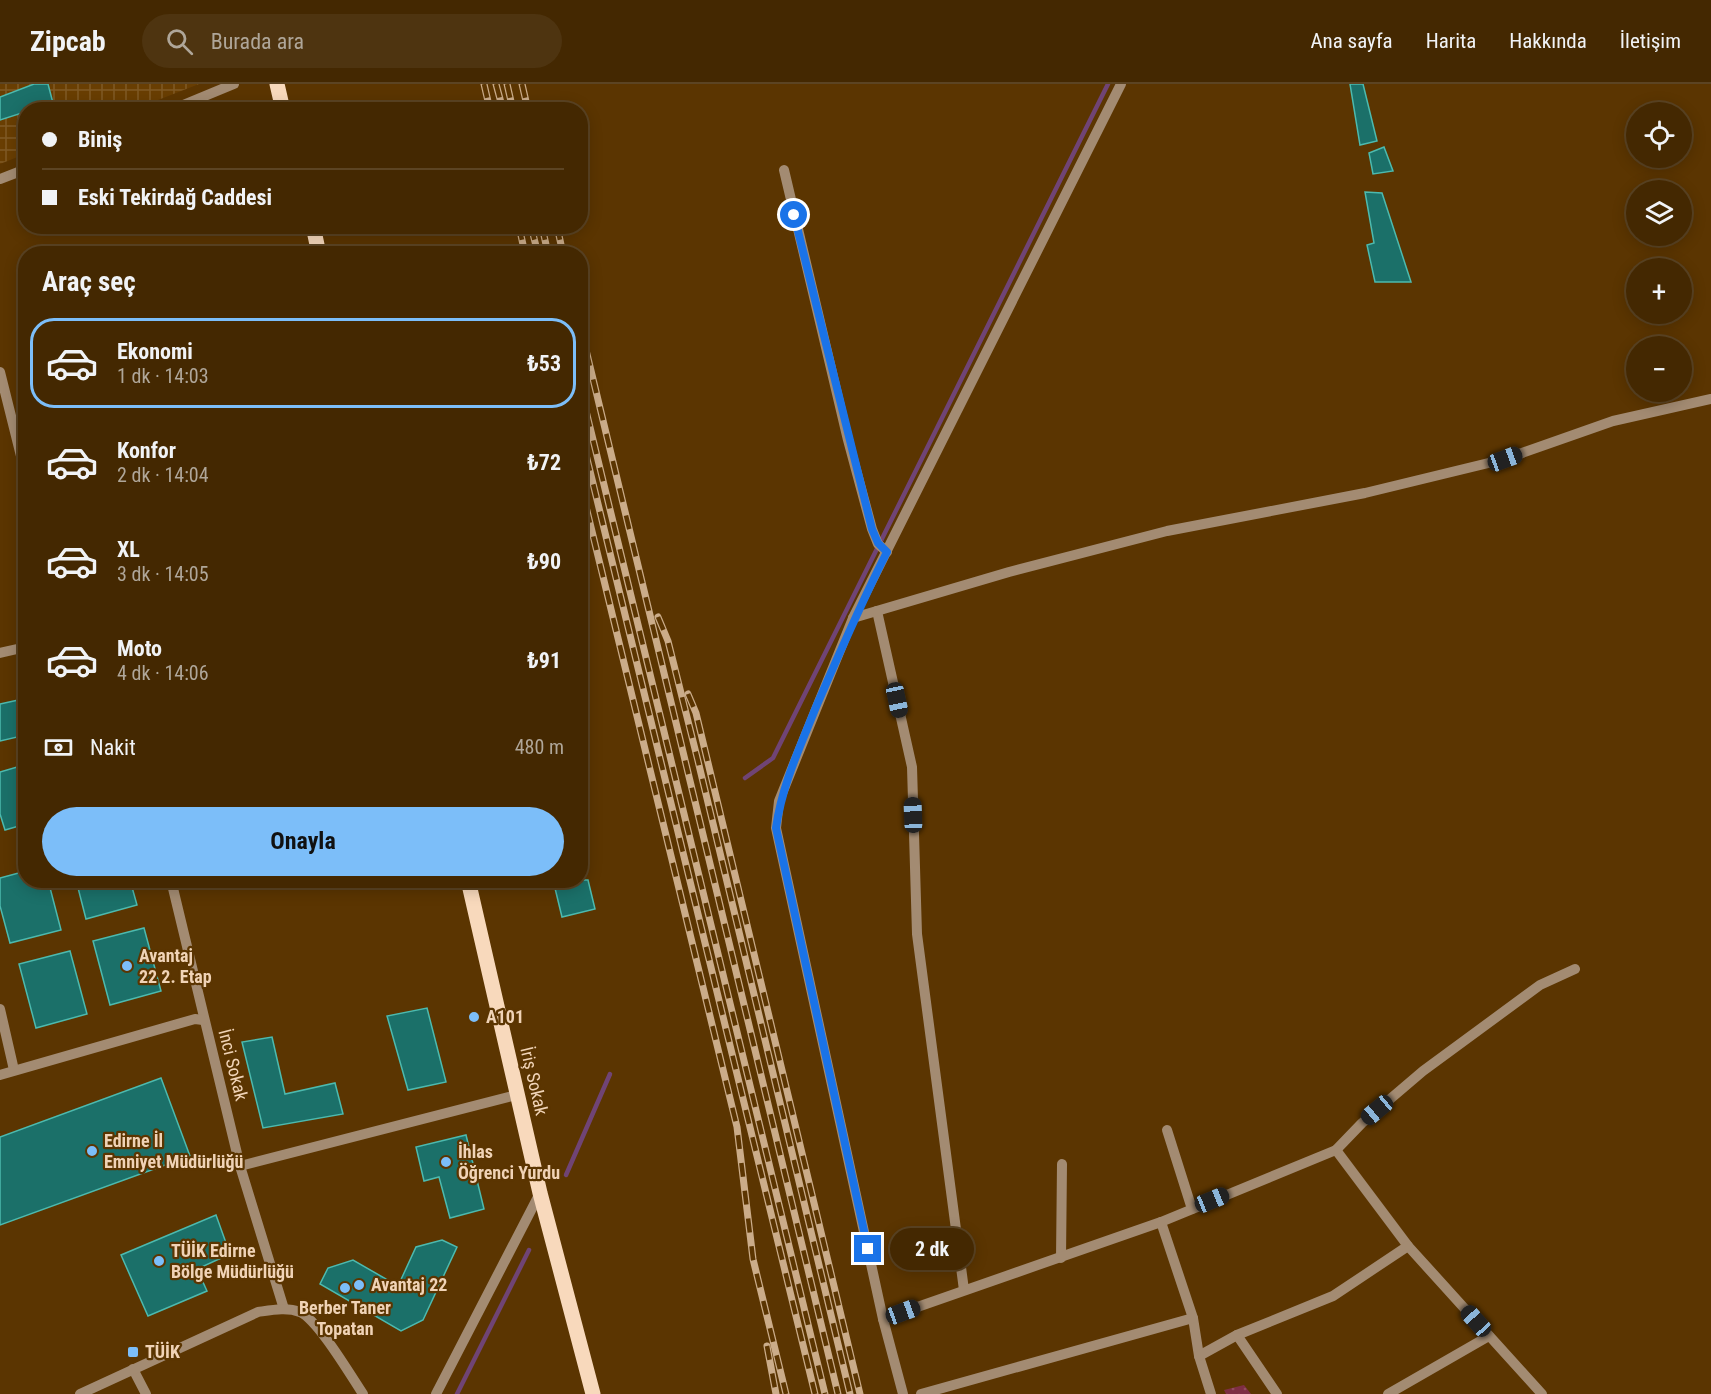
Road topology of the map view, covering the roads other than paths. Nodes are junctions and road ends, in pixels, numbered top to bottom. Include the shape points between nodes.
1 (234, 84) edge
2 (277, 84) edge
3 (1121, 84) edge
4 (190, 102) edge
5 (281, 102) edge
6 (784, 170) dead end
7 (18, 172) edge
8 (0, 179) edge
9 (0, 372) edge
10 (1711, 399) edge
11 (18, 444) edge
12 (883, 549) junction
13 (877, 611) junction
14 (854, 618) junction
15 (18, 649) edge
16 (0, 652) edge
17 (173, 888) edge
18 (470, 888) edge
19 (1575, 969) dead end
20 (0, 1010) edge
21 (203, 1020) junction
22 (14, 1070) junction
23 (0, 1075) edge
24 (516, 1095) junction
25 (1167, 1130) dead end
26 (1336, 1150) junction
27 (1062, 1164) dead end
28 (240, 1166) junction
29 (540, 1193) junction
30 (1192, 1209) junction
31 (1161, 1222) junction
32 (1408, 1246) junction
33 (1061, 1258) junction
34 (964, 1290) junction
35 (284, 1309) junction
36 (1192, 1318) junction
37 (883, 1320) junction
38 (1237, 1335) junction
39 (1489, 1336) junction
40 (1199, 1356) junction
41 (133, 1369) junction
42 (80, 1394) edge
43 (146, 1394) edge
44 (363, 1394) edge
45 (436, 1394) edge
46 (593, 1394) edge
47 (903, 1394) edge
48 (921, 1394) edge
49 (1211, 1394) edge
50 (1277, 1394) edge
51 (1388, 1394) edge
52 (1542, 1394) edge

1 - 4 street
2 - 5 main road
3 - 12 street
6 - 12 street via 848,440
7 - 8 street
9 - 11 street
10 - 13 street via 1613,421 1505,459 1365,493 1167,531
12 - 14 street
13 - 14 street
13 - 34 street via 912,767 917,934
14 - 37 street via 779,801 776,828
15 - 16 street
17 - 21 street
18 - 24 main road, İriş Sokak
19 - 26 street via 1540,985 1423,1071
20 - 22 street
21 - 22 street, İnci Sokak via 195,1019
21 - 28 street, İnci Sokak
22 - 23 street, İnci Sokak
24 - 28 street
24 - 29 main road, İriş Sokak
25 - 30 street
26 - 30 street
26 - 32 street
27 - 33 street
28 - 35 street, İnci Sokak
29 - 45 street
29 - 46 main road, İriş Sokak
30 - 31 street
31 - 33 street
31 - 36 street
32 - 38 street via 1333,1296
32 - 39 street
33 - 34 street
34 - 37 street
35 - 41 street via 258,1312
35 - 44 street via 302,1313 332,1347
36 - 40 street
36 - 48 street
37 - 47 street
38 - 40 street
38 - 50 street
39 - 51 street
39 - 52 street
40 - 49 street
41 - 42 street
41 - 43 street

